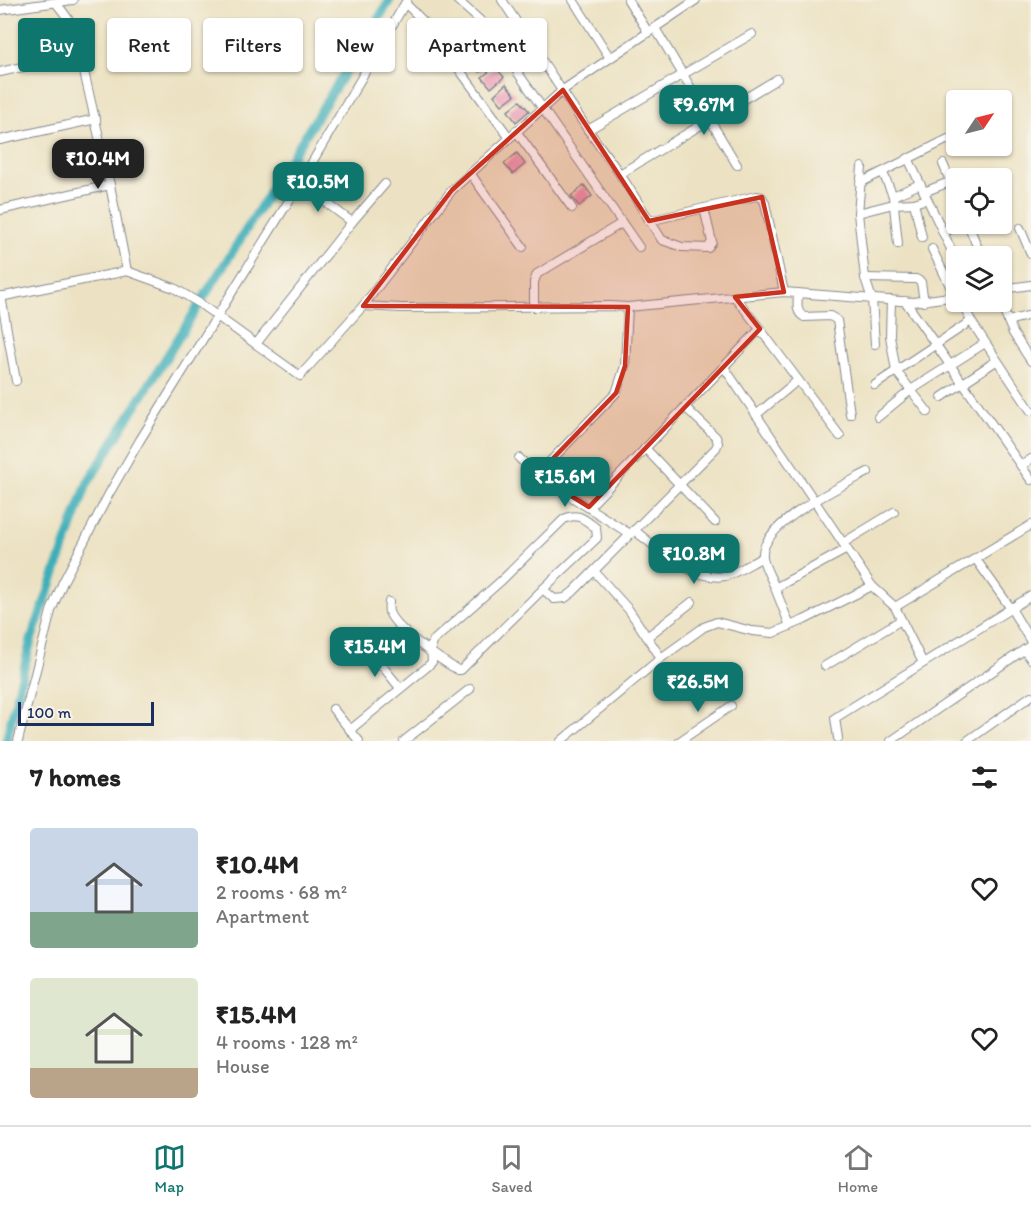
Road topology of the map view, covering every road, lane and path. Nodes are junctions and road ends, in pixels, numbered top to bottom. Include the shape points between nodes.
1 (73, 0) edge
2 (457, 0) edge
3 (502, 0) edge
4 (573, 0) edge
5 (628, 0) edge
6 (690, 1) edge
7 (406, 2) edge
8 (56, 3) junction
9 (0, 10) edge
10 (67, 18) edge
11 (652, 30) junction
12 (752, 34) dead end
13 (610, 58) junction
14 (18, 68) edge
15 (0, 72) edge
16 (84, 72) edge
17 (684, 76) junction
18 (777, 79) dead end
19 (563, 90) junction
20 (543, 107) junction
21 (709, 118) junction
22 (96, 119) junction
23 (588, 130) junction
24 (516, 131) junction
25 (509, 137) junction
26 (0, 140) edge
27 (946, 140) edge
28 (908, 159) junction
29 (943, 164) dead end
30 (737, 165) dead end
31 (862, 167) dead end
32 (947, 168) edge
33 (470, 173) junction
34 (883, 173) junction
35 (620, 174) junction
36 (300, 183) junction
37 (860, 183) junction
38 (110, 184) junction
39 (385, 184) dead end
40 (920, 184) junction
41 (946, 185) edge
42 (925, 196) junction
43 (893, 200) junction
44 (914, 203) junction
45 (572, 208) dead end
46 (704, 208) junction
47 (0, 210) edge
48 (858, 213) junction
49 (649, 221) junction
50 (352, 222) junction
51 (622, 223) junction
52 (1020, 228) dead end
53 (946, 232) edge
54 (943, 234) junction
55 (922, 237) dead end
56 (898, 244) dead end
57 (949, 246) edge
58 (523, 247) dead end
59 (639, 247) dead end
60 (932, 249) dead end
61 (1031, 254) edge
62 (127, 271) junction
63 (946, 275) edge
64 (865, 278) junction
65 (1031, 285) edge
66 (1012, 288) edge
67 (784, 292) junction
68 (798, 293) junction
69 (1, 297) edge
70 (735, 297) junction
71 (872, 299) junction
72 (946, 299) edge
73 (891, 300) junction
74 (905, 301) junction
75 (924, 302) junction
76 (363, 306) junction
77 (534, 307) junction
78 (628, 308) junction
79 (965, 312) edge
80 (1004, 312) edge
81 (216, 314) junction
82 (1031, 315) edge
83 (970, 321) junction
84 (1008, 321) junction
85 (760, 329) junction
86 (985, 343) junction
87 (256, 344) junction
88 (875, 344) dead end
89 (936, 345) junction
90 (996, 361) junction
91 (1031, 361) edge
92 (951, 366) junction
93 (724, 367) junction
94 (896, 371) junction
95 (798, 380) junction
96 (16, 381) dead end
97 (963, 384) junction
98 (875, 385) dead end
99 (911, 390) junction
100 (942, 397) dead end
101 (686, 407) junction
102 (1031, 411) edge
103 (928, 412) dead end
104 (850, 414) dead end
105 (756, 415) junction
106 (878, 417) dead end
107 (840, 436) dead end
108 (645, 448) junction
109 (519, 458) dead end
110 (1031, 459) edge
111 (1021, 466) junction
112 (868, 472) dead end
113 (537, 475) junction
114 (1031, 480) edge
115 (680, 484) junction
116 (814, 501) junction
117 (589, 507) junction
118 (894, 512) dead end
119 (715, 522) dead end
120 (1031, 525) edge
121 (632, 532) junction
122 (845, 546) junction
123 (763, 556) junction
124 (975, 558) junction
125 (594, 571) junction
126 (872, 586) junction
127 (776, 588) junction
128 (543, 589) junction
129 (1031, 596) edge
130 (389, 602) dead end
131 (692, 602) dead end
132 (895, 607) junction
133 (1012, 610) junction
134 (901, 620) junction
135 (790, 626) junction
136 (647, 636) junction
137 (1029, 646) edge
138 (371, 652) dead end
139 (432, 655) junction
140 (661, 658) junction
141 (1031, 659) edge
142 (923, 663) junction
143 (825, 666) dead end
144 (400, 688) junction
145 (470, 689) dead end
146 (1031, 696) edge
147 (731, 705) dead end
148 (333, 709) dead end
149 (350, 730) junction
150 (837, 740) edge
151 (18, 741) edge
152 (359, 741) edge
153 (404, 741) edge
154 (561, 741) edge
155 (680, 741) edge
156 (891, 741) edge
157 (967, 741) edge

1 - 8 street
2 - 20 street via 484,24
3 - 19 street
4 - 13 street
5 - 11 street
6 - 11 street
7 - 25 street
7 - 36 street
8 - 9 street
8 - 10 street
11 - 13 street
11 - 17 street
12 - 17 street
13 - 19 street
14 - 15 street
16 - 22 street
17 - 21 street
17 - 23 street
18 - 21 street
19 - 20 street
19 - 23 street
20 - 24 street
20 - 51 street
21 - 30 street
21 - 35 street
22 - 26 street
22 - 38 street
23 - 35 street
24 - 25 street
24 - 45 street
25 - 33 street
27 - 28 street
28 - 34 street
28 - 40 street
29 - 32 street
31 - 37 street
33 - 58 street
33 - 76 street via 452,190
34 - 37 street
34 - 43 street
35 - 49 street
36 - 50 street
36 - 81 street
37 - 48 street
38 - 47 street
38 - 62 street
39 - 50 street
40 - 42 street
40 - 43 street
41 - 42 street
42 - 44 street
42 - 54 street
43 - 44 street
43 - 48 street
43 - 56 street
44 - 55 street
46 - 49 street
46 - 49 street via 712,243 708,248 682,247 662,240
46 - 67 street via 762,197
48 - 64 street
50 - 87 street
51 - 59 street
51 - 77 street via 537,274
52 - 61 street
53 - 54 street
54 - 57 street
60 - 63 street
62 - 69 street
62 - 81 street via 174,288
64 - 71 street
64 - 75 street via 916,279 921,282
65 - 66 street
67 - 68 street
67 - 70 street
68 - 71 street
68 - 104 street via 800,315 830,316 838,322
69 - 96 street
70 - 78 street
70 - 85 street
71 - 73 street
71 - 88 street
72 - 75 street
73 - 74 street
73 - 94 street via 890,336
74 - 75 street
74 - 89 street
76 - 77 street
76 - 87 street via 300,376
77 - 78 street
78 - 113 street via 625,366 616,393
79 - 83 street
80 - 84 street
81 - 87 street
81 - 151 street via 110,492 63,582 51,611
82 - 84 street
83 - 86 street
83 - 89 street
84 - 91 street
85 - 93 street
85 - 95 street
86 - 90 street
86 - 92 street
89 - 92 street
89 - 94 street
90 - 97 street
90 - 102 street
92 - 97 street
92 - 99 street
93 - 101 street
93 - 105 street
94 - 98 street
94 - 99 street
95 - 105 street
95 - 107 street
97 - 100 street
97 - 111 street
99 - 103 street
99 - 106 street
101 - 108 street
101 - 115 street via 718,443
105 - 116 street
108 - 115 street
108 - 117 street
109 - 113 street
110 - 111 street
111 - 114 street
112 - 116 street
113 - 117 street
115 - 119 street
115 - 121 street
116 - 122 street
116 - 123 street via 780,524
117 - 121 street
118 - 122 street
120 - 124 street
121 - 123 street via 693,571 712,577 727,576
121 - 125 street
122 - 126 street
122 - 127 street
123 - 127 street
124 - 132 street
124 - 133 street
125 - 128 street via 560,600
125 - 136 street
126 - 132 street
126 - 135 street
127 - 135 street
128 - 139 street via 461,670
128 - 139 street via 597,538 596,528 580,516 564,519 434,641
129 - 133 street
130 - 139 street via 389,612 395,620
131 - 136 street
132 - 134 street
133 - 137 street
133 - 142 street
134 - 142 street
134 - 143 street
135 - 140 street via 773,633 717,622
136 - 140 street
137 - 141 street
137 - 156 street
138 - 144 street
139 - 144 street via 432,662
140 - 154 street
142 - 150 street via 835,718
144 - 149 street
145 - 153 street
146 - 157 street
147 - 155 street
148 - 149 street
149 - 152 street

